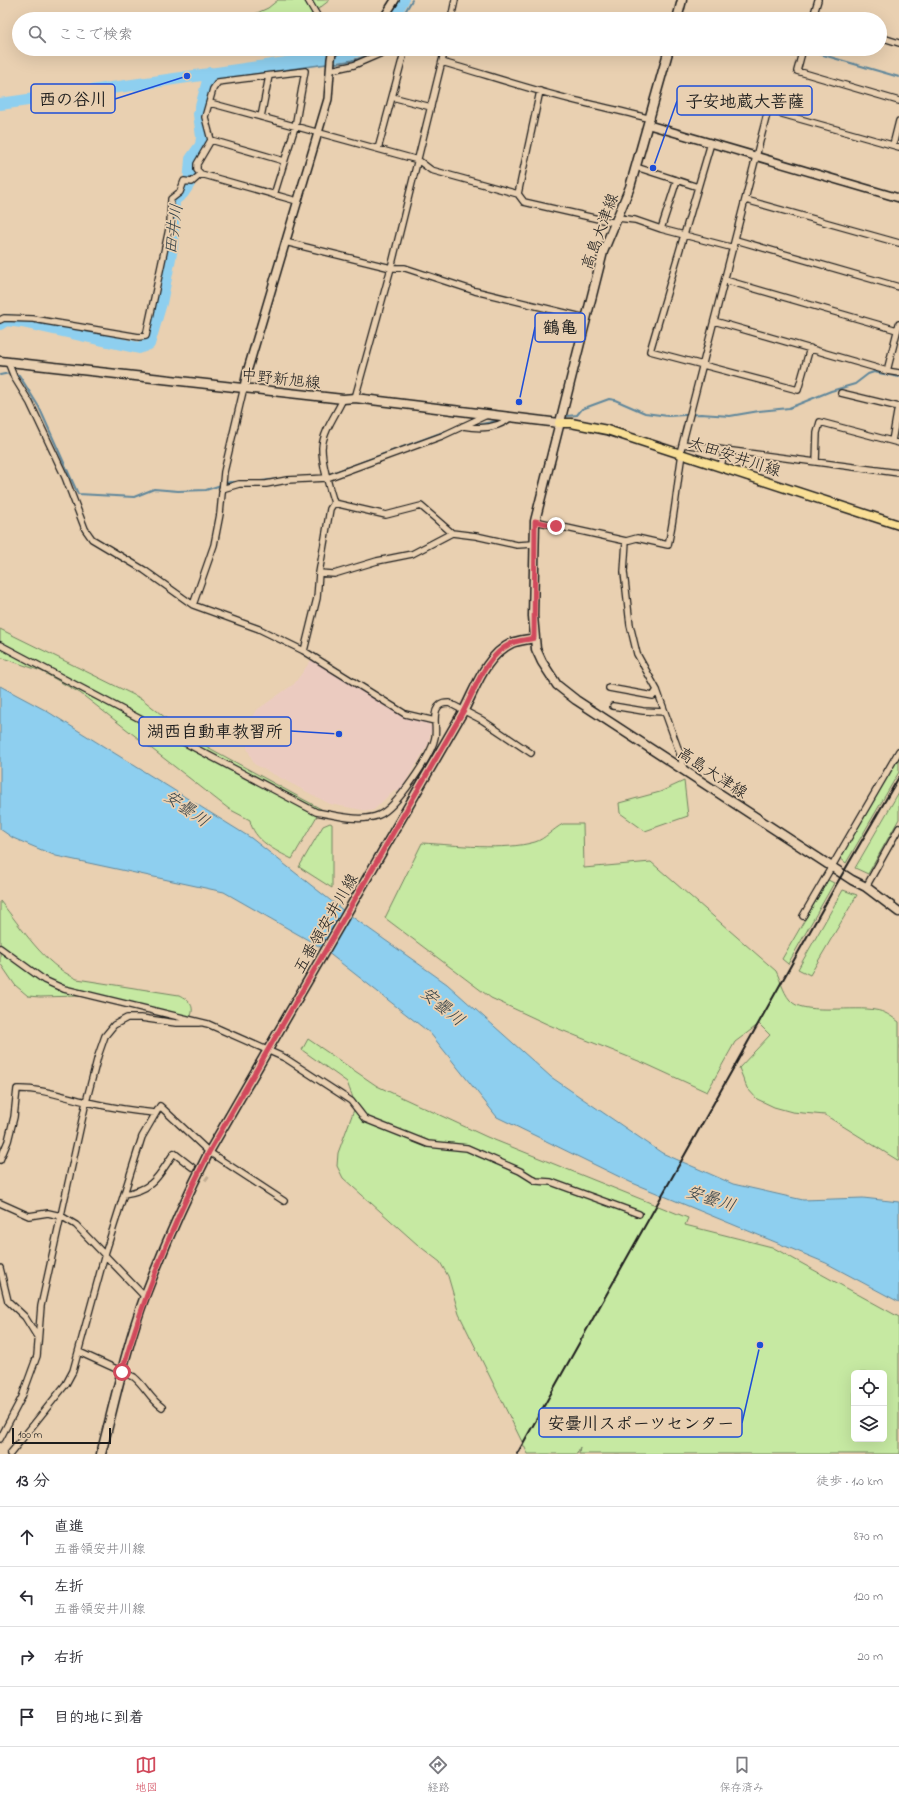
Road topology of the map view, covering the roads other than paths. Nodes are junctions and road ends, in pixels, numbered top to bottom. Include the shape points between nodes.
1 (308, 0) edge
2 (395, 0) edge
3 (455, 0) edge
4 (682, 0) edge
5 (818, 0) edge
6 (315, 12) edge
7 (387, 12) edge
8 (452, 12) edge
9 (679, 12) edge
10 (815, 12) edge
11 (887, 39) edge
12 (899, 43) edge
13 (333, 56) edge
14 (375, 56) edge
15 (403, 56) edge
16 (443, 56) edge
17 (667, 56) edge
18 (801, 56) edge
19 (442, 62) junction
20 (331, 70) junction
21 (269, 76) junction
22 (540, 91) junction
23 (392, 97) junction
24 (899, 101) edge
25 (210, 104) junction
26 (431, 107) junction
27 (261, 117) junction
28 (899, 121) edge
29 (650, 122) junction
30 (295, 127) junction
31 (317, 133) junction
32 (211, 140) junction
33 (711, 143) junction
34 (893, 146) junction
35 (899, 147) edge
36 (378, 149) junction
37 (757, 156) junction
38 (418, 160) junction
39 (284, 161) junction
40 (636, 167) junction
41 (201, 174) junction
42 (677, 180) junction
43 (698, 187) junction
44 (518, 194) junction
45 (274, 195) junction
46 (899, 198) edge
47 (746, 200) junction
48 (296, 201) junction
49 (617, 220) junction
50 (662, 229) junction
51 (684, 235) junction
52 (736, 240) junction
53 (285, 242) junction
54 (899, 243) edge
55 (734, 248) junction
56 (391, 268) junction
57 (725, 280) junction
58 (899, 287) edge
59 (586, 318) junction
60 (0, 320) edge
61 (714, 321) junction
62 (898, 327) edge
63 (810, 348) junction
64 (4, 362) edge
65 (703, 365) junction
66 (887, 371) junction
67 (899, 374) edge
68 (244, 388) junction
69 (841, 393) dead end
70 (343, 398) junction
71 (355, 398) junction
72 (898, 407) edge
73 (488, 414) junction
74 (511, 417) junction
75 (559, 423) junction
76 (463, 426) junction
77 (892, 441) junction
78 (899, 443) edge
79 (683, 444) junction
80 (725, 450) junction
81 (682, 453) junction
82 (816, 462) junction
83 (721, 466) junction
84 (899, 473) edge
85 (327, 478) junction
86 (222, 489) junction
87 (334, 503) junction
88 (535, 521) junction
89 (899, 525) edge
90 (452, 533) junction
91 (626, 541) junction
92 (534, 544) junction
93 (319, 573) junction
94 (193, 606) junction
95 (534, 638) junction
96 (0, 645) edge
97 (304, 651) junction
98 (609, 688) dead end
99 (657, 690) junction
100 (613, 706) dead end
101 (464, 710) junction
102 (665, 712) junction
103 (435, 721) junction
104 (899, 751) edge
105 (531, 753) dead end
106 (684, 770) junction
107 (899, 828) edge
108 (833, 868) junction
109 (866, 887) junction
110 (899, 912) edge
111 (803, 916) dead end
112 (0, 948) edge
113 (202, 1022) junction
114 (268, 1049) junction
115 (86, 1102) junction
116 (155, 1113) junction
117 (209, 1152) junction
118 (0, 1160) edge
119 (192, 1167) tunnel mouth
120 (124, 1194) junction
121 (284, 1201) dead end
122 (0, 1203) edge
123 (639, 1214) dead end
124 (61, 1216) junction
125 (105, 1254) junction
126 (0, 1268) edge
127 (145, 1297) junction
128 (38, 1338) junction
129 (79, 1352) junction
130 (122, 1372) junction
131 (162, 1407) dead end
132 (0, 1438) edge
133 (10, 1454) edge
134 (101, 1454) edge

1 - 6 street
2 - 7 street
3 - 8 street
4 - 9 main road
5 - 10 street
11 - 12 street
13 - 20 street
14 - 20 street via 354,65
15 - 23 street
16 - 19 street
17 - 29 main road, 高島大津線
18 - 24 street via 797,71
19 - 22 street
19 - 26 street
20 - 31 street via 328,99
21 - 25 street via 218,82 213,89
21 - 27 street
21 - 30 street via 305,71
22 - 29 street via 620,110
22 - 44 street
23 - 26 street
23 - 36 street
25 - 27 street
25 - 32 street via 205,117
26 - 38 street
27 - 30 street
28 - 34 street
29 - 33 street
29 - 40 main road, 高島大津線
30 - 31 street
30 - 39 street
31 - 36 street
31 - 48 street
32 - 39 street
32 - 41 street via 197,164 197,170
33 - 37 street
33 - 43 street
34 - 35 street
34 - 37 street via 768,110
36 - 38 street
37 - 46 street
37 - 47 street
38 - 44 street via 431,170
38 - 56 street
39 - 45 street
40 - 42 street
40 - 49 main road, 高島大津線
41 - 45 street
41 - 60 street via 192,182 184,181 180,192 171,199 170,224 146,336 139,337 33,319
42 - 43 street
42 - 50 street
43 - 51 street
44 - 49 street via 524,202
45 - 48 street
47 - 52 street
47 - 54 street
48 - 53 street
49 - 50 street via 636,220
49 - 59 main road, 高島大津線 via 603,252
50 - 51 street
51 - 55 street
51 - 65 street via 650,351
52 - 55 street
52 - 58 street
53 - 56 street
53 - 68 street
55 - 57 street
56 - 59 street via 405,268 475,290
56 - 71 street
57 - 61 street
57 - 62 street
59 - 75 main road, 高島大津線
61 - 63 street
61 - 65 street
62 - 66 street
63 - 65 street via 798,390
63 - 66 street
64 - 68 main road, 中野新旭線
64 - 94 street via 37,416 85,529 92,538 144,570
65 - 79 street
66 - 67 street
68 - 70 main road, 中野新旭線
68 - 86 street
69 - 72 street
70 - 71 main road, 中野新旭線
70 - 85 street via 322,447
71 - 73 main road, 中野新旭線
72 - 77 street
73 - 74 main road, 中野新旭線
73 - 76 street
74 - 75 main road, 中野新旭線
74 - 76 street via 506,422 484,428
75 - 81 main road, 太田安井川線 via 607,430
75 - 88 main road
76 - 85 street
77 - 78 street
77 - 82 street via 820,422
79 - 80 street
79 - 81 street
80 - 82 street
80 - 83 street
81 - 83 main road, 太田安井川線
81 - 91 street via 668,545 637,538
82 - 84 street
83 - 89 main road, 太田安井川線
85 - 86 street via 239,484
85 - 87 street
86 - 94 street via 214,545
87 - 90 street via 386,515 420,506
87 - 93 street via 330,509
88 - 91 street
88 - 92 main road
90 - 92 street via 517,544
90 - 93 street via 412,554 334,574
91 - 99 street via 624,572 630,625 637,654
92 - 95 main road
93 - 97 street via 313,619
94 - 97 street via 259,629
95 - 101 main road, 五番領安井川線 via 513,643 498,653 486,668
95 - 106 main road, 高島大津線 via 542,662 557,685
96 - 103 street via 316,812 354,818 380,815 408,786 429,752 435,737
97 - 103 street via 405,714
98 - 99 street via 653,696
99 - 102 street
100 - 102 street
101 - 103 street via 443,703 438,706
101 - 105 street
101 - 114 main road, 五番領安井川線
102 - 106 street
104 - 108 street
106 - 108 main road, 高島大津線
107 - 109 street
108 - 109 main road, 高島大津線
108 - 111 street
109 - 110 main road, 高島大津線
112 - 113 street via 44,980 64,989
113 - 114 street
113 - 115 street via 176,1023 126,1018 114,1025 105,1036 100,1049
114 - 117 main road, 五番領安井川線
114 - 123 street via 351,1101 365,1119 428,1144 467,1148 520,1170 536,1181 551,1182
115 - 116 street
115 - 118 street via 29,1088 17,1089 8,1141
115 - 124 street
116 - 117 street via 160,1106
116 - 120 street via 142,1137
117 - 121 street
117 - 127 main road, 五番領安井川線 via 173,1225
119 - 120 street via 174,1153 153,1184
120 - 125 street
122 - 124 street via 29,1216 48,1213
124 - 125 street via 76,1225
124 - 128 street via 41,1306
125 - 127 street
125 - 129 street
126 - 128 street via 8,1301 25,1316
127 - 130 main road, 五番領安井川線
128 - 132 street via 36,1356 22,1396
129 - 130 street
129 - 133 street via 66,1384
130 - 131 street via 141,1382 155,1402
130 - 134 main road, 五番領安井川線

